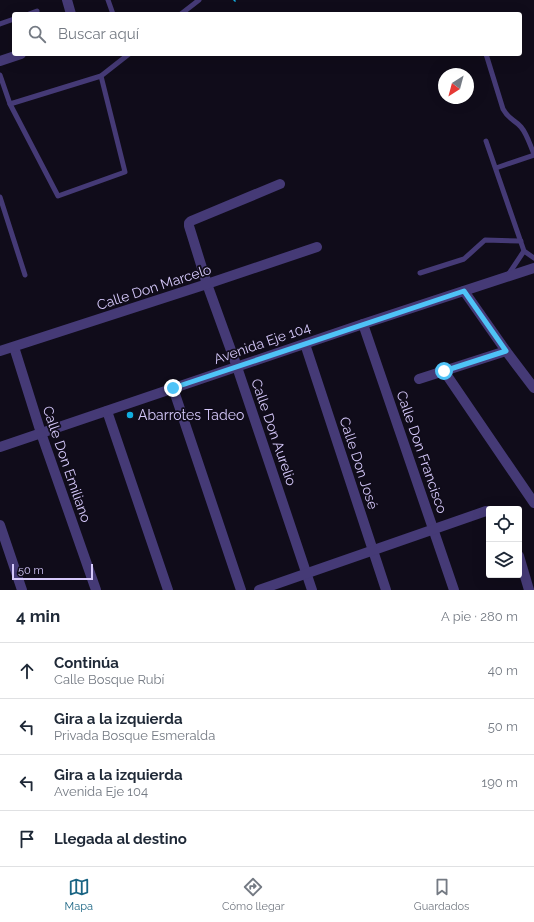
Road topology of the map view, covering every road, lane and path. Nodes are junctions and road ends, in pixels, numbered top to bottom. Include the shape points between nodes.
1 (67, 0) edge
2 (108, 0) edge
3 (199, 0) edge
4 (70, 12) edge
5 (112, 12) edge
6 (184, 12) edge
7 (12, 20) edge
8 (0, 24) edge
9 (15, 56) edge
10 (126, 56) edge
11 (487, 56) edge
12 (0, 61) edge
13 (0, 75) edge
14 (101, 76) junction
15 (10, 104) junction
16 (486, 141) dead end
17 (534, 154) edge
18 (496, 168) junction
19 (280, 184) dead end
20 (0, 197) edge
21 (521, 241) junction
22 (317, 247) dead end
23 (524, 251) junction
24 (534, 258) edge
25 (534, 268) edge
26 (420, 273) dead end
27 (25, 275) dead end
28 (507, 277) junction
29 (207, 284) junction
30 (464, 291) junction
31 (363, 324) junction
32 (305, 344) junction
33 (14, 347) junction
34 (0, 351) edge
35 (506, 351) junction
36 (237, 367) junction
37 (444, 371) junction
38 (419, 379) dead end
39 (173, 388) junction
40 (534, 388) edge
41 (107, 411) junction
42 (41, 433) junction
43 (0, 447) edge
44 (534, 502) edge
45 (486, 511) edge
46 (0, 524) edge
47 (434, 529) junction
48 (373, 550) junction
49 (522, 566) edge
50 (307, 574) junction
51 (22, 590) edge
52 (96, 590) edge
53 (168, 590) edge
54 (241, 590) edge
55 (259, 590) edge
56 (312, 590) edge
57 (386, 590) edge
58 (454, 590) edge
59 (529, 590) edge

1 - 4 street
2 - 5 lane
3 - 6 lane
7 - 8 lane
9 - 12 street
10 - 14 lane
11 - 17 lane via 502,109 506,116 520,125
13 - 15 lane
14 - 15 lane
14 - 15 lane via 125,172 58,196
16 - 18 lane
17 - 18 lane
18 - 21 lane
19 - 29 street, Calle Don Aurelio via 189,223
20 - 27 lane
21 - 23 lane
21 - 26 lane via 485,240 464,259
22 - 29 street, Calle Don Marcelo
23 - 24 lane
23 - 28 lane
25 - 28 street, Avenida Eje 104
28 - 30 street, Avenida Eje 104
29 - 33 street, Calle Don Marcelo
29 - 36 street, Calle Don Aurelio
30 - 31 street, Avenida Eje 104
30 - 35 street
31 - 32 street, Avenida Eje 104
31 - 47 street, Calle Don Francisco
32 - 36 street, Avenida Eje 104
32 - 48 street, Calle Don José
33 - 34 street, Calle Don Marcelo
33 - 42 street, Calle Don Emiliano
35 - 37 street
35 - 40 street
36 - 39 street, Avenida Eje 104
36 - 50 street, Calle Don Aurelio
37 - 38 street
37 - 44 street
39 - 41 street, Avenida Eje 104
39 - 54 street
41 - 42 street, Avenida Eje 104
41 - 53 street
42 - 43 street, Avenida Eje 104
42 - 52 street, Calle Don Emiliano
45 - 47 street
46 - 51 street
47 - 48 street
47 - 58 street, Calle Don Francisco
48 - 50 street
48 - 57 street, Calle Don José
49 - 59 street
50 - 55 street
50 - 56 street, Calle Don Aurelio

